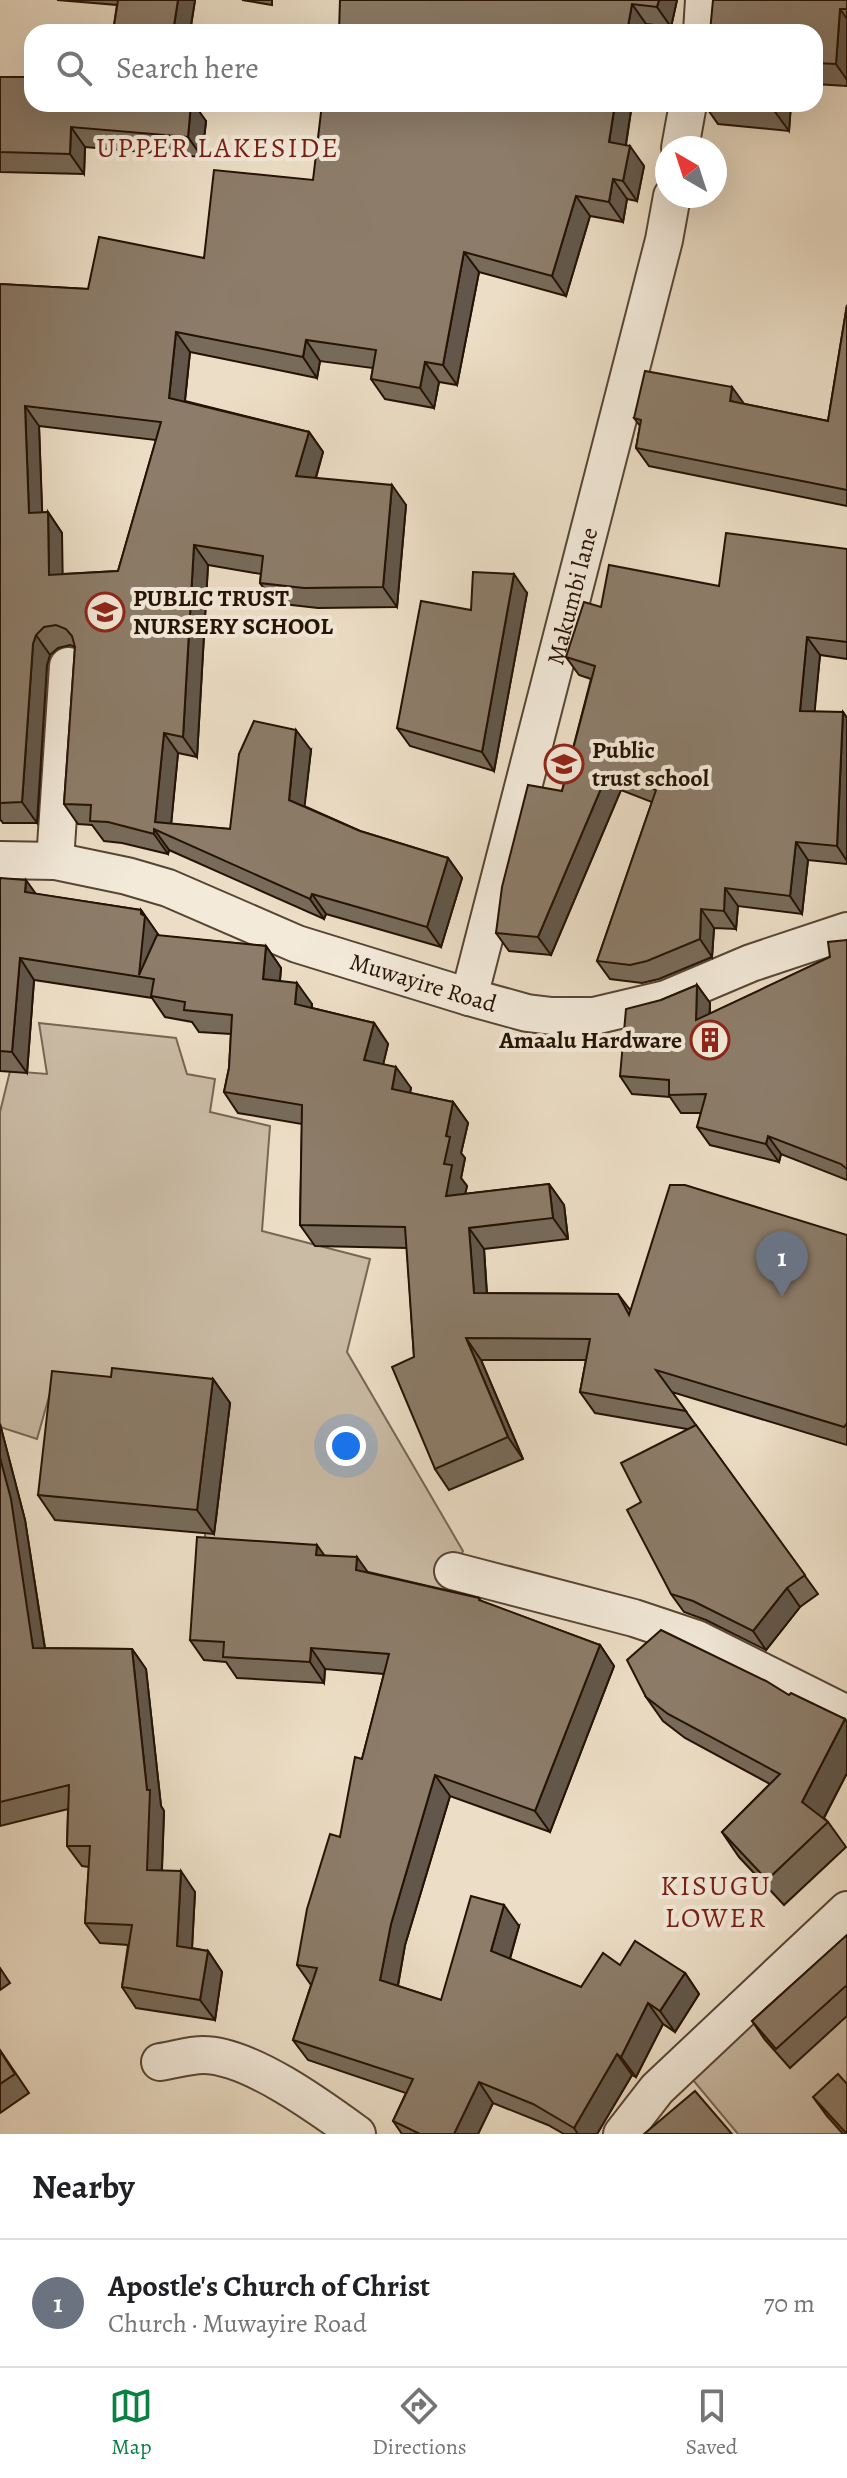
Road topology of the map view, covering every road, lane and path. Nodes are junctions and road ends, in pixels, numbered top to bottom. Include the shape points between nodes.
1 (704, 0) edge
2 (702, 24) edge
3 (687, 112) edge
4 (682, 136) edge
5 (670, 208) edge
6 (68, 666) dead end
7 (0, 860) edge
8 (55, 861) junction
9 (847, 931) edge
10 (469, 997) junction
11 (453, 1571) dead end
12 (847, 1714) edge
13 (847, 1910) edge
14 (160, 2062) dead end
15 (357, 2134) edge
16 (622, 2134) edge

1 - 2 street
3 - 4 street
5 - 10 street, Makumbi lane
6 - 8 street
7 - 8 street, Muwayire Road
8 - 10 street, Muwayire Road via 168,888 297,944
9 - 10 street, Muwayire Road via 666,999 594,1016 527,1013
11 - 12 street via 697,1639
13 - 16 street via 657,2089
14 - 15 street via 202,2055 229,2058 314,2103

